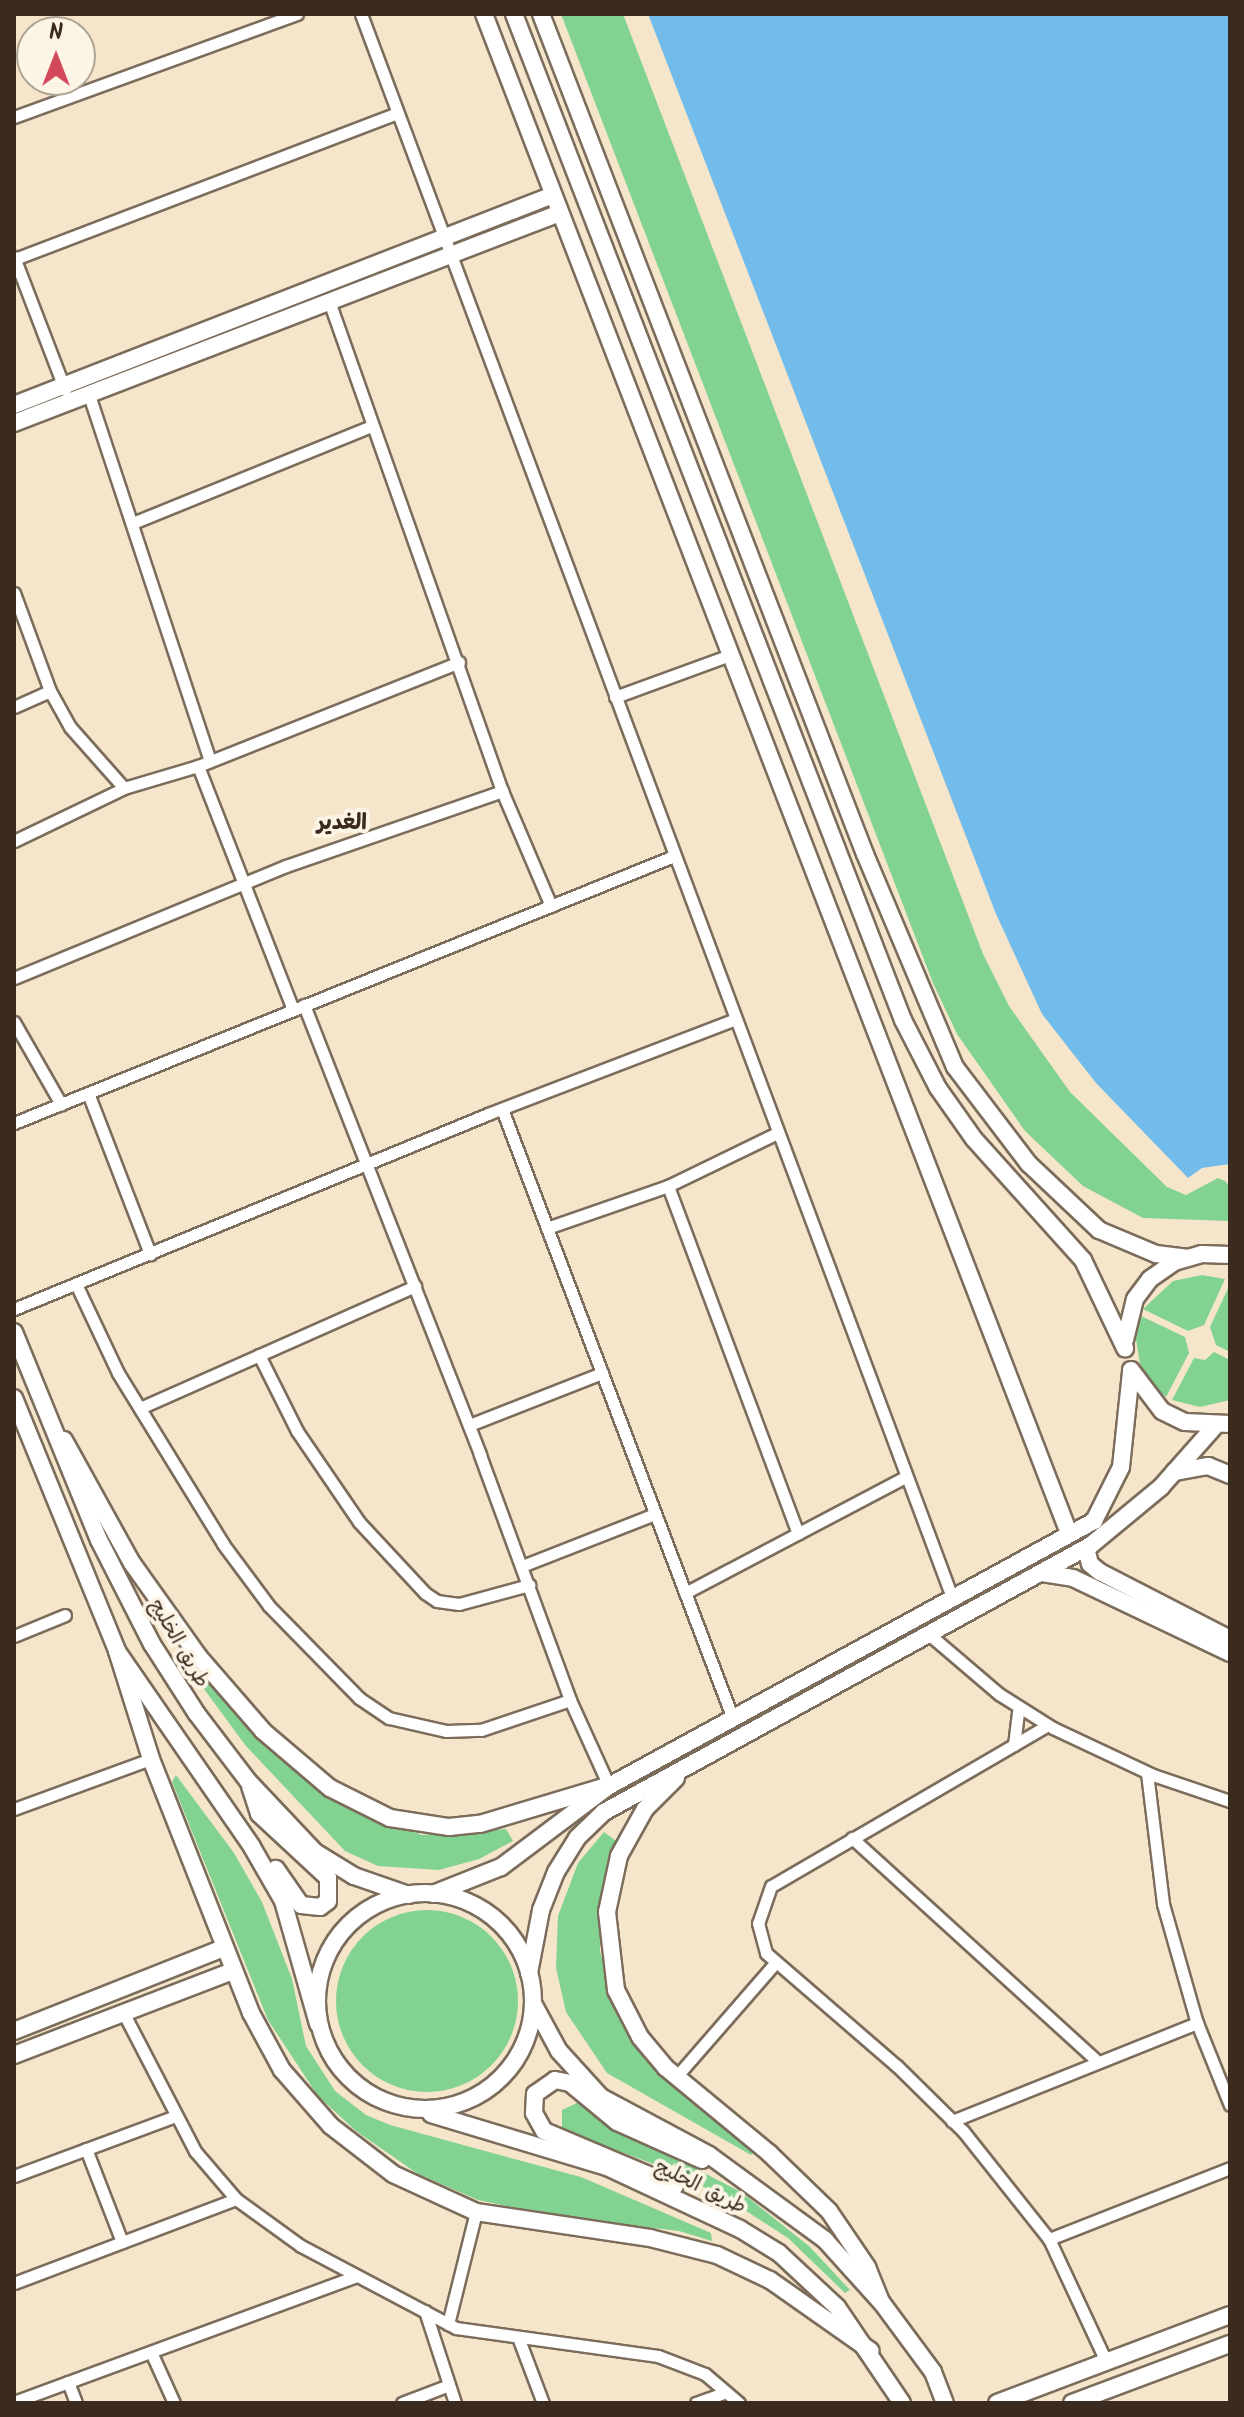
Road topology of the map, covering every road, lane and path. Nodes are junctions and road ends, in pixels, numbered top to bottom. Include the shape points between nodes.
1 (297, 14) edge
2 (361, 14) edge
3 (484, 14) edge
4 (514, 14) edge
5 (541, 14) edge
6 (397, 113) junction
7 (14, 117) edge
8 (553, 195) junction
9 (560, 213) junction
10 (444, 238) junction
11 (451, 255) junction
12 (15, 264) edge
13 (329, 301) junction
14 (63, 385) junction
15 (89, 395) junction
16 (70, 402) junction
17 (14, 405) edge
18 (14, 423) edge
19 (371, 426) junction
20 (135, 522) junction
21 (14, 593) edge
22 (730, 655) junction
23 (459, 662) junction
24 (50, 691) junction
25 (615, 697) junction
26 (14, 707) edge
27 (210, 760) junction
28 (198, 766) junction
29 (124, 788) junction
30 (502, 791) junction
31 (14, 841) edge
32 (674, 856) junction
33 (245, 883) junction
34 (551, 906) junction
35 (14, 978) edge
36 (298, 1008) junction
37 (735, 1019) junction
38 (14, 1022) edge
39 (88, 1093) junction
40 (61, 1104) junction
41 (502, 1109) junction
42 (14, 1123) edge
43 (777, 1133) junction
44 (368, 1165) junction
45 (668, 1186) junction
46 (547, 1228) junction
47 (150, 1254) junction
48 (1230, 1255) edge
49 (1187, 1258) junction
50 (76, 1284) junction
51 (415, 1286) junction
52 (14, 1309) edge
53 (14, 1332) edge
54 (1125, 1348) junction
55 (259, 1355) junction
56 (1131, 1372) junction
57 (602, 1373) junction
58 (14, 1398) edge
59 (140, 1408) junction
60 (49, 1412) junction
61 (469, 1425) junction
62 (1223, 1425) edge
63 (1173, 1473) junction
64 (1230, 1475) edge
65 (903, 1478) junction
66 (655, 1514) junction
67 (798, 1533) junction
68 (1069, 1533) junction
69 (1086, 1548) junction
70 (522, 1566) junction
71 (1042, 1573) junction
72 (529, 1585) junction
73 (685, 1593) junction
74 (953, 1600) junction
75 (65, 1615) dead end
76 (14, 1636) edge
77 (931, 1636) junction
78 (1230, 1639) edge
79 (117, 1651) junction
80 (1230, 1653) edge
81 (570, 1700) junction
82 (1019, 1707) junction
83 (733, 1719) junction
84 (1048, 1725) junction
85 (1014, 1745) junction
86 (151, 1759) junction
87 (693, 1763) junction
88 (1147, 1773) junction
89 (248, 1781) junction
90 (609, 1786) junction
91 (219, 1800) junction
92 (1230, 1801) edge
93 (14, 1809) edge
94 (852, 1838) junction
95 (433, 1894) junction
96 (409, 1895) junction
97 (224, 1948) junction
98 (776, 1962) junction
99 (233, 1971) junction
100 (529, 1973) junction
101 (534, 2005) junction
102 (123, 2012) junction
103 (1197, 2023) junction
104 (318, 2024) junction
105 (14, 2031) edge
106 (14, 2055) edge
107 (1097, 2061) junction
108 (676, 2077) junction
109 (1230, 2105) edge
110 (414, 2109) junction
111 (175, 2116) junction
112 (952, 2121) junction
113 (86, 2149) junction
114 (1230, 2168) edge
115 (733, 2171) junction
116 (14, 2176) edge
117 (236, 2199) junction
118 (694, 2205) junction
119 (476, 2212) junction
120 (1049, 2239) junction
121 (122, 2242) junction
122 (357, 2276) junction
123 (14, 2283) edge
124 (882, 2303) junction
125 (425, 2311) junction
126 (1230, 2315) edge
127 (448, 2324) junction
128 (518, 2337) junction
129 (1230, 2344) edge
130 (871, 2351) junction
131 (151, 2352) junction
132 (1106, 2361) junction
133 (68, 2382) junction
134 (449, 2385) junction
135 (726, 2392) junction
136 (1091, 2400) edge
137 (14, 2402) edge
138 (76, 2403) edge
139 (174, 2403) edge
140 (402, 2403) edge
141 (455, 2403) edge
142 (543, 2403) edge
143 (696, 2403) edge
144 (739, 2403) edge
145 (902, 2403) edge
146 (945, 2403) edge
147 (997, 2403) edge
148 (1072, 2403) edge

1 - 7 street
2 - 6 street
3 - 8 main road
4 - 54 main road via 903,1020 938,1088 974,1139 1083,1260
5 - 49 main road via 865,854 955,1067 1029,1164 1099,1230 1156,1254
6 - 10 street
6 - 12 street
8 - 9 main road
8 - 10 main road
9 - 11 main road
9 - 22 main road
10 - 11 street
10 - 14 main road
11 - 13 main road
11 - 25 street
12 - 14 street
13 - 15 main road
13 - 19 street
14 - 16 street
14 - 17 main road
15 - 16 main road
15 - 20 street
16 - 18 main road
19 - 20 street
19 - 23 street
20 - 27 street
21 - 24 street
22 - 25 street
22 - 68 main road
23 - 27 street
23 - 30 street
24 - 26 street
24 - 29 street via 92,757
25 - 32 street
27 - 28 street
28 - 29 street
28 - 33 street
29 - 31 street
30 - 33 street
30 - 34 street
32 - 34 street
32 - 37 street
33 - 35 street
33 - 36 street
34 - 36 street
36 - 39 street
36 - 44 street
37 - 41 street
37 - 43 street
38 - 40 street
39 - 40 street
39 - 47 street
40 - 42 street
41 - 44 street
41 - 46 street
43 - 45 street
43 - 65 street
44 - 47 street
44 - 51 street
45 - 46 street
45 - 67 street
46 - 57 street
47 - 50 street
48 - 49 main road
49 - 54 main road via 1150,1279 1135,1299
50 - 52 street
50 - 59 street
51 - 55 street
51 - 61 street
53 - 60 main road, طريق الخليج
54 - 56 main road
55 - 59 street
55 - 72 street via 297,1431 359,1522 425,1593 459,1604
56 - 62 main road via 1162,1411 1185,1422
56 - 68 main road via 1128,1438 1108,1502 1094,1521
57 - 61 street
57 - 66 street
58 - 79 main road
59 - 81 street via 223,1544 269,1606 359,1698 389,1718 446,1731 481,1730
60 - 89 main road, طريق الخليج via 99,1540 152,1644
60 - 90 main road via 132,1563 184,1637 263,1731 330,1788 390,1818 449,1827 480,1824
61 - 70 street
62 - 63 main road
63 - 64 main road via 1208,1466
63 - 69 main road
65 - 67 street
65 - 74 street
66 - 70 street
66 - 73 street
67 - 73 street
68 - 74 main road
69 - 71 main road
69 - 78 main road via 1090,1564 1100,1572
70 - 72 street
71 - 77 main road
71 - 80 main road via 1073,1578
72 - 81 street
73 - 83 street
74 - 83 main road
75 - 76 street
77 - 82 street
77 - 87 main road
79 - 86 main road
79 - 91 main road
81 - 90 street
82 - 84 street
82 - 85 street
83 - 90 main road
84 - 85 street
84 - 88 street
85 - 94 street
86 - 93 street
86 - 97 main road
87 - 100 main road via 617,1804 577,1838 547,1890
87 - 108 main road via 645,1809 632,1831 619,1856 607,1912 611,1969 624,2008 646,2045
88 - 92 street
88 - 103 street via 1163,1904
89 - 91 main road via 259,1814 328,1878 331,1893 320,1907 301,1905 244,1825
89 - 96 main road, طريق الخليج via 315,1852 354,1876
90 - 95 main road via 501,1867
91 - 104 main road via 288,1911
94 - 98 street via 771,1886 758,1923 766,1953
94 - 107 street
95 - 96 main road
95 - 100 main road via 474,1905 495,1919 513,1938
96 - 104 main road via 363,1912 340,1934 320,1977
97 - 99 main road
97 - 105 main road
98 - 108 street
98 - 112 street
99 - 102 main road
99 - 119 main road via 282,2070 331,2126 393,2174
100 - 101 main road
101 - 110 main road via 522,2049 504,2076 478,2096 447,2107
101 - 115 main road, طريق الخليج via 559,2051 601,2097
102 - 106 main road
102 - 111 street
103 - 107 street
103 - 109 street
104 - 110 main road via 331,2056 352,2082 381,2101
107 - 112 street
108 - 124 main road via 769,2153 829,2211 861,2256
110 - 118 main road, طريق الخليج via 556,2149
111 - 113 street
111 - 117 street via 195,2151
112 - 120 street
113 - 116 street
113 - 121 street
114 - 120 street
115 - 118 main road via 617,2122 570,2083 555,2080 535,2094 534,2113 544,2131 646,2170
115 - 124 main road, طريق الخليج via 825,2240
117 - 121 street
117 - 122 street via 301,2246
118 - 130 main road, طريق الخليج via 789,2261 837,2307
119 - 127 street
119 - 130 main road via 650,2238 717,2255 770,2280
120 - 132 street
121 - 123 street
122 - 125 street
122 - 131 street
124 - 146 main road, طريق الخليج via 933,2372
125 - 127 street
125 - 134 street
126 - 132 main road
127 - 128 street
128 - 135 street via 658,2356 705,2374
128 - 142 street
129 - 136 main road
130 - 145 main road, طريق الخليج
131 - 133 street
131 - 139 street
132 - 147 main road
133 - 137 street
133 - 138 street
134 - 140 street
134 - 141 street
135 - 143 street
135 - 144 street
136 - 148 main road

